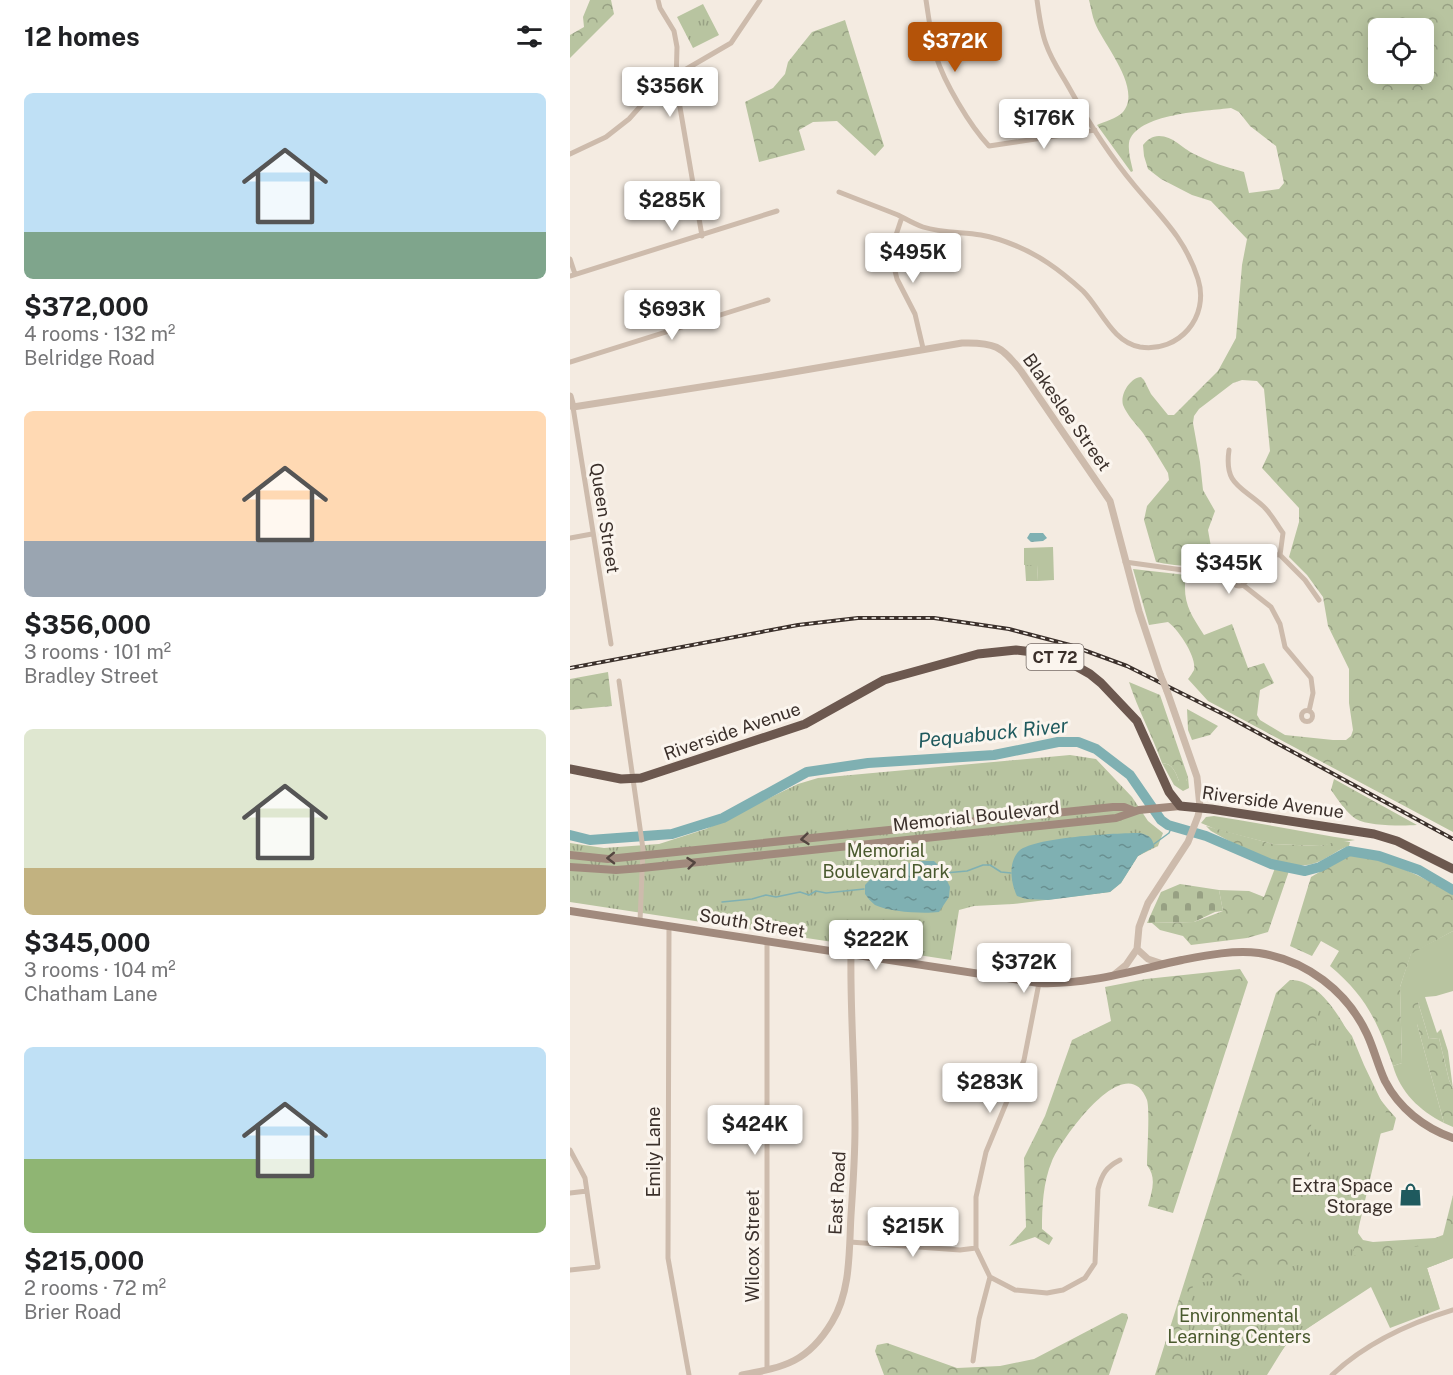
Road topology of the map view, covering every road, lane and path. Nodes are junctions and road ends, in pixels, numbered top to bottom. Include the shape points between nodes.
1 (658, 0) edge
2 (760, 0) edge
3 (926, 0) edge
4 (1037, 0) edge
5 (676, 75) junction
6 (1095, 130) junction
7 (570, 154) edge
8 (839, 192) dead end
9 (777, 212) dead end
10 (902, 217) junction
11 (702, 236) junction
12 (570, 259) edge
13 (572, 275) edge
14 (768, 300) dead end
15 (922, 348) junction
16 (570, 362) edge
17 (570, 396) edge
18 (573, 407) junction
19 (1229, 450) dead end
20 (592, 534) junction
21 (570, 538) edge
22 (1280, 555) junction
23 (1229, 561) junction
24 (1125, 562) junction
25 (1235, 573) junction
26 (1244, 585) junction
27 (1319, 600) dead end
28 (611, 644) dead end
29 (620, 681) dead end
30 (1309, 711) dead end
31 (570, 769) edge
32 (632, 779) junction
33 (1180, 806) junction
34 (1200, 807) junction
35 (1136, 810) junction
36 (570, 855) edge
37 (642, 856) junction
38 (570, 867) edge
39 (642, 868) junction
40 (1453, 869) edge
41 (570, 911) edge
42 (640, 921) junction
43 (669, 926) junction
44 (767, 942) junction
45 (1137, 950) junction
46 (851, 954) junction
47 (1163, 964) junction
48 (1115, 974) junction
49 (1039, 983) junction
50 (1453, 1138) edge
51 (570, 1150) edge
52 (1120, 1160) dead end
53 (587, 1191) junction
54 (570, 1192) edge
55 (850, 1242) junction
56 (976, 1248) junction
57 (570, 1270) edge
58 (990, 1277) junction
59 (1453, 1310) edge
60 (973, 1361) dead end
61 (767, 1370) junction
62 (689, 1375) edge
63 (742, 1375) edge
64 (1332, 1375) edge

1 - 5 street via 674,32
2 - 5 street via 731,43
3 - 6 street via 936,56 945,80 988,146
4 - 6 street via 1053,60
5 - 7 street via 654,91 618,129
5 - 11 street
6 - 10 street via 1135,186 1168,222 1186,250 1198,280 1199,312 1193,325 1172,344 1139,347 1124,341 1084,292 1045,261 981,235 946,232
8 - 10 street
9 - 11 street
10 - 15 street via 892,248 893,263 915,314
11 - 13 street
12 - 13 street
14 - 16 street
15 - 18 street, Blakeslee Street
15 - 24 street, Blakeslee Street via 984,342 1008,354 1105,492
17 - 18 street, Queen Street
18 - 20 street, Queen Street
19 - 22 street via 1231,479 1265,507 1282,533
20 - 21 street
20 - 28 street, Queen Street
22 - 23 street via 1250,553
22 - 27 street
23 - 24 street via 1190,572
23 - 25 street
24 - 34 street, Blakeslee Street, bridge via 1145,631 1194,766
25 - 26 street via 1244,574
25 - 26 street via 1233,583
26 - 30 street via 1271,607 1285,647 1311,678
29 - 32 street
31 - 32 highway, Riverside Avenue / CT 72
32 - 33 highway, Riverside Avenue / CT 72 via 805,724 884,680 978,654 1016,650 1067,661 1101,683 1137,721 1169,792
32 - 37 street
33 - 34 highway, Riverside Avenue
33 - 35 main road, Memorial Boulevard
34 - 40 highway, Riverside Avenue via 1374,834
34 - 45 street via 1188,842 1149,903 1139,927
35 -> 37 main road, Memorial Boulevard via 1113,807
39 -> 35 main road, Memorial Boulevard via 1116,818
37 -> 36 main road, Memorial Boulevard via 608,859
37 - 39 street
38 - 39 main road, Memorial Boulevard
39 - 42 street
41 - 42 main road, South Street
42 - 43 main road, South Street
43 - 44 main road, South Street
43 - 62 street, Emily Lane via 668,1258
44 - 46 main road, South Street
44 - 61 street, Wilcox Street
45 - 47 street
45 - 48 street
46 - 49 main road, South Street
46 - 55 street, East Road via 855,1129
47 - 48 main road, South Street
47 - 50 main road, South Street via 1242,952 1305,968 1337,991 1353,1010 1396,1099 1422,1123
48 - 49 main road, South Street via 1076,982
49 - 56 street via 1024,1060 986,1152 976,1197
51 - 53 street via 585,1178
52 - 58 street via 1107,1167 1101,1178 1095,1263 1085,1278 1064,1290 1047,1293 1016,1290
53 - 54 street
53 - 57 street via 598,1267
55 - 56 street
55 - 61 street, East Road via 844,1290 832,1321 800,1358
56 - 58 street
58 - 60 street
59 - 64 street via 1388,1337
61 - 63 street, East Road

